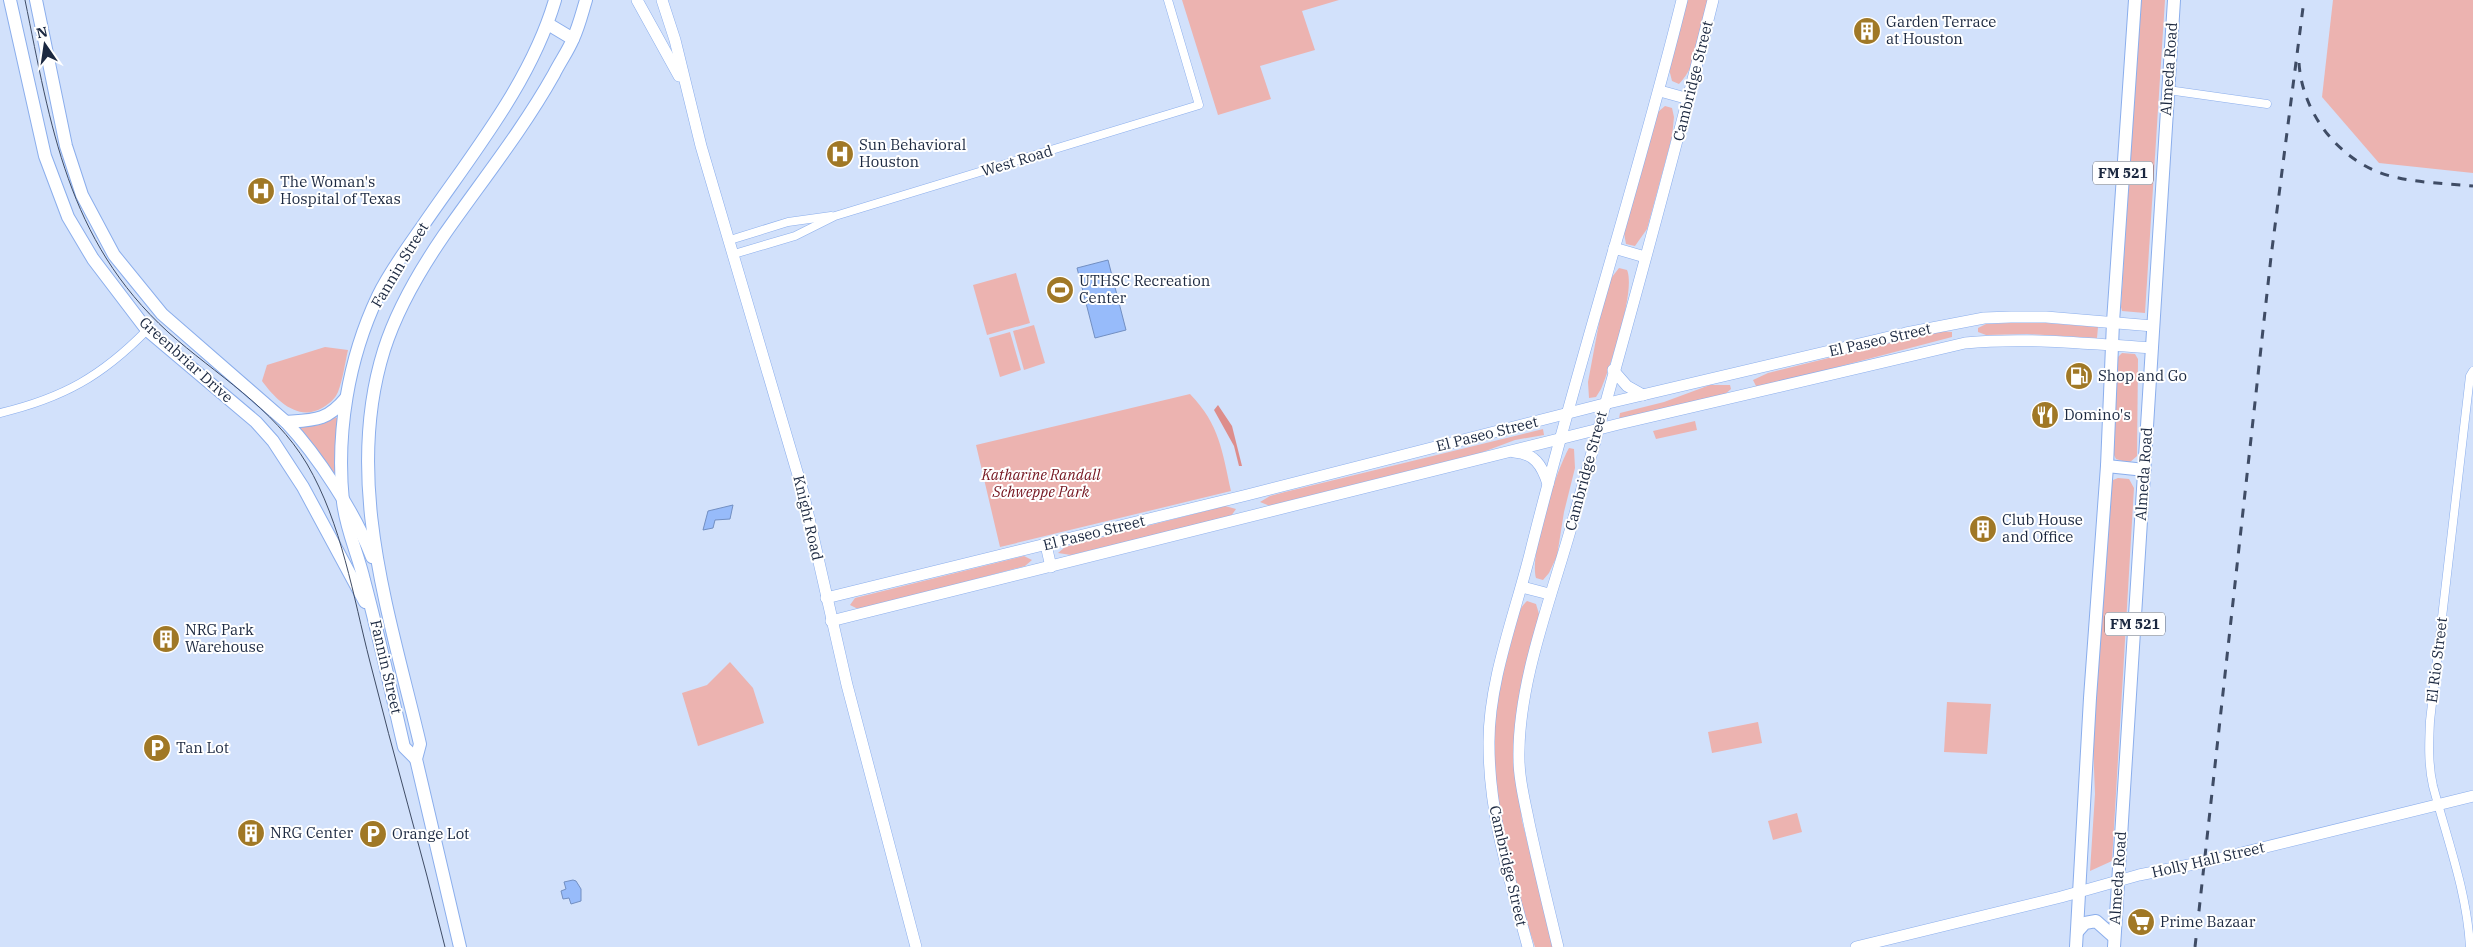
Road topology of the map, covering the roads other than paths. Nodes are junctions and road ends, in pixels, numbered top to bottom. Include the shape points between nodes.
1 (10, 0) edge
2 (36, 0) edge
3 (555, 0) edge
4 (586, 0) edge
5 (637, 0) edge
6 (662, 0) edge
7 (1168, 0) edge
8 (1682, 0) edge
9 (1714, 0) edge
10 (2135, 0) edge
11 (2174, 0) edge
12 (548, 24) junction
13 (573, 39) junction
14 (2168, 90) junction
15 (1660, 91) junction
16 (688, 93) junction
17 (1689, 99) junction
18 (2267, 104) dead end
19 (835, 216) junction
20 (730, 240) junction
21 (1614, 248) junction
22 (734, 254) junction
23 (1644, 257) junction
24 (1960, 322) junction
25 (2113, 322) junction
26 (2153, 326) junction
27 (147, 330) junction
28 (1965, 343) junction
29 (2112, 345) junction
30 (2152, 348) junction
31 (1614, 370) junction
32 (2473, 371) edge
33 (1740, 372) junction
34 (1745, 393) junction
35 (1643, 395) junction
36 (346, 398) junction
37 (1604, 404) junction
38 (0, 413) edge
39 (1569, 413) junction
40 (286, 422) junction
41 (1597, 430) junction
42 (1562, 438) junction
43 (1507, 452) junction
44 (2107, 466) junction
45 (2145, 470) junction
46 (1548, 484) junction
47 (1247, 495) junction
48 (343, 503) junction
49 (1248, 517) junction
50 (1046, 544) junction
51 (1051, 567) junction
52 (381, 578) junction
53 (1522, 587) junction
54 (1549, 594) junction
55 (826, 598) junction
56 (374, 618) junction
57 (831, 622) junction
58 (416, 759) junction
59 (2473, 796) edge
60 (2439, 804) junction
61 (2118, 881) junction
62 (2080, 892) junction
63 (2078, 932) junction
64 (2114, 942) edge
65 (460, 947) edge
66 (916, 947) edge
67 (1528, 947) edge
68 (1558, 947) edge
69 (1856, 947) edge
70 (2076, 947) edge
71 (2470, 947) edge

1 - 27 main road, Greenbriar Drive via 45,156 68,218 92,259
2 - 40 main road, Greenbriar Drive via 66,146 82,195 114,255 162,314
3 - 12 main road, Fannin Street
4 - 13 main road, Fannin Street
5 - 16 street, Knight Road
6 - 16 street, Knight Road
7 - 19 street, West Road via 1199,105
8 - 15 street, Cambridge Street
9 - 17 street, Cambridge Street
10 - 25 main road, FM 521
11 - 14 main road, Almeda Road / FM 521
12 - 13 main road
12 - 36 main road, Fannin Street via 513,92 378,295 361,341
13 - 52 main road, Fannin Street via 535,107 414,283 384,349 368,426 367,464
14 - 18 street
14 - 26 main road, Almeda Road / FM 521
15 - 17 street
15 - 21 street, Cambridge Street
16 - 20 street, Knight Road
17 - 23 street, Cambridge Street
19 - 20 street, West Road via 801,219
19 - 22 street, West Road via 795,236
20 - 22 street, Knight Road
21 - 23 street
21 - 39 street, Cambridge Street
22 - 55 street, Knight Road via 803,492
23 - 31 street, Cambridge Street
24 - 25 street, El Paseo Street via 2020,316
24 - 28 street
24 - 33 street, El Paseo Street
25 - 26 street, El Paseo Street
25 - 29 main road, FM 521
26 - 30 main road, Almeda Road / FM 521
27 - 38 street via 118,359 87,380 59,394
27 - 56 main road, Greenbriar Drive via 256,422 273,441 303,487
28 - 29 street, El Paseo Street via 2025,340
28 - 34 street, El Paseo Street
29 - 30 street, El Paseo Street
29 - 44 main road, FM 521
30 - 45 main road, Almeda Road / FM 521
31 - 35 street via 1627,386
31 - 37 street, Cambridge Street
32 - 60 street, El Rio Street via 2456,480 2430,721 2430,766
33 - 34 street
33 - 35 street, El Paseo Street
34 - 41 street, El Paseo Street
35 - 37 street, El Paseo Street
36 - 40 main road via 335,411 319,420
36 - 48 main road, Fannin Street via 342,435
37 - 39 street, El Paseo Street
37 - 41 street, Cambridge Street
39 - 42 street, Cambridge Street
39 - 47 street, El Paseo Street
40 - 48 main road, Greenbriar Drive
41 - 42 street, El Paseo Street
41 - 54 street, Cambridge Street
42 - 43 street, El Paseo Street
42 - 46 street, Cambridge Street
43 - 46 street via 1522,452 1535,459
43 - 49 street, El Paseo Street
44 - 45 main road
44 - 62 main road, FM 521
45 - 61 main road, Almeda Road / FM 521
46 - 53 street, Cambridge Street
47 - 49 street
47 - 50 street, El Paseo Street
48 - 52 main road, Greenbriar Drive via 368,546
48 - 56 main road, Fannin Street
49 - 51 street, El Paseo Street
50 - 51 street
50 - 55 street, El Paseo Street
51 - 57 street, El Paseo Street
52 - 58 main road, Fannin Street via 420,744
53 - 54 street
53 - 67 street, Cambridge Street via 1500,669 1488,743 1493,810
54 - 68 street, Cambridge Street via 1526,692 1518,759 1540,875
55 - 57 street, Knight Road
56 - 58 main road, Fannin Street via 404,746
57 - 66 street, Knight Road
58 - 65 main road, Fannin Street
59 - 60 street, Holly Hall Street
60 - 61 street, Holly Hall Street
60 - 71 street, El Rio Street via 2463,898
61 - 62 street, Holly Hall Street
61 - 64 main road, Almeda Road / FM 521
62 - 63 main road, FM 521
62 - 69 street, Holly Hall Street
63 - 64 main road via 2085,922 2096,921
63 - 70 main road, FM 521

